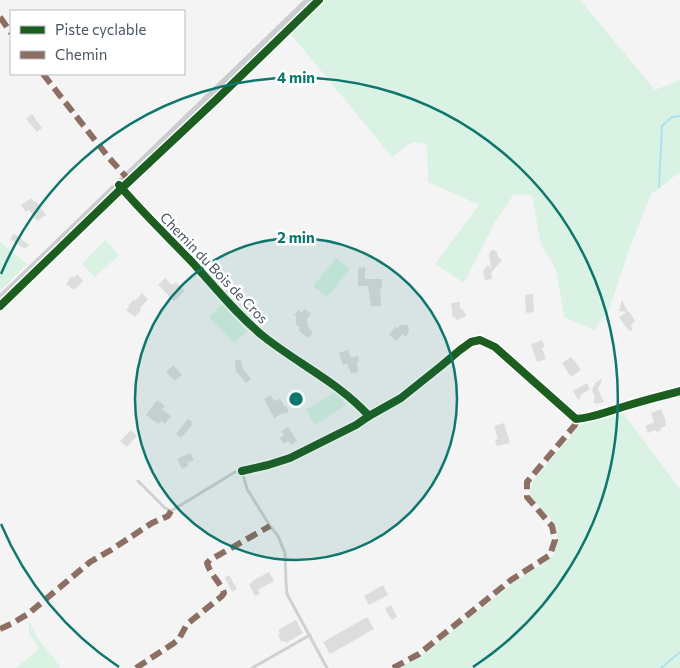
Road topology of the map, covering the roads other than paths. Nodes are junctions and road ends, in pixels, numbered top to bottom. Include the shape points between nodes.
1 (310, 0) edge
2 (119, 184) junction
3 (0, 300) edge
4 (680, 391) edge
5 (369, 416) junction
6 (242, 471) junction
7 (138, 481) dead end
8 (310, 635) junction
9 (252, 668) edge
10 (327, 668) edge

1 - 2 main road
2 - 3 main road
2 - 5 street, Chemin du Bois de Cros via 245,319 357,402
4 - 5 street via 576,419 495,346 480,340 471,342 401,398
5 - 6 street via 295,456
6 - 7 lane via 235,472 171,511
6 - 8 lane via 251,497 286,553 287,594
8 - 9 lane
8 - 10 lane

